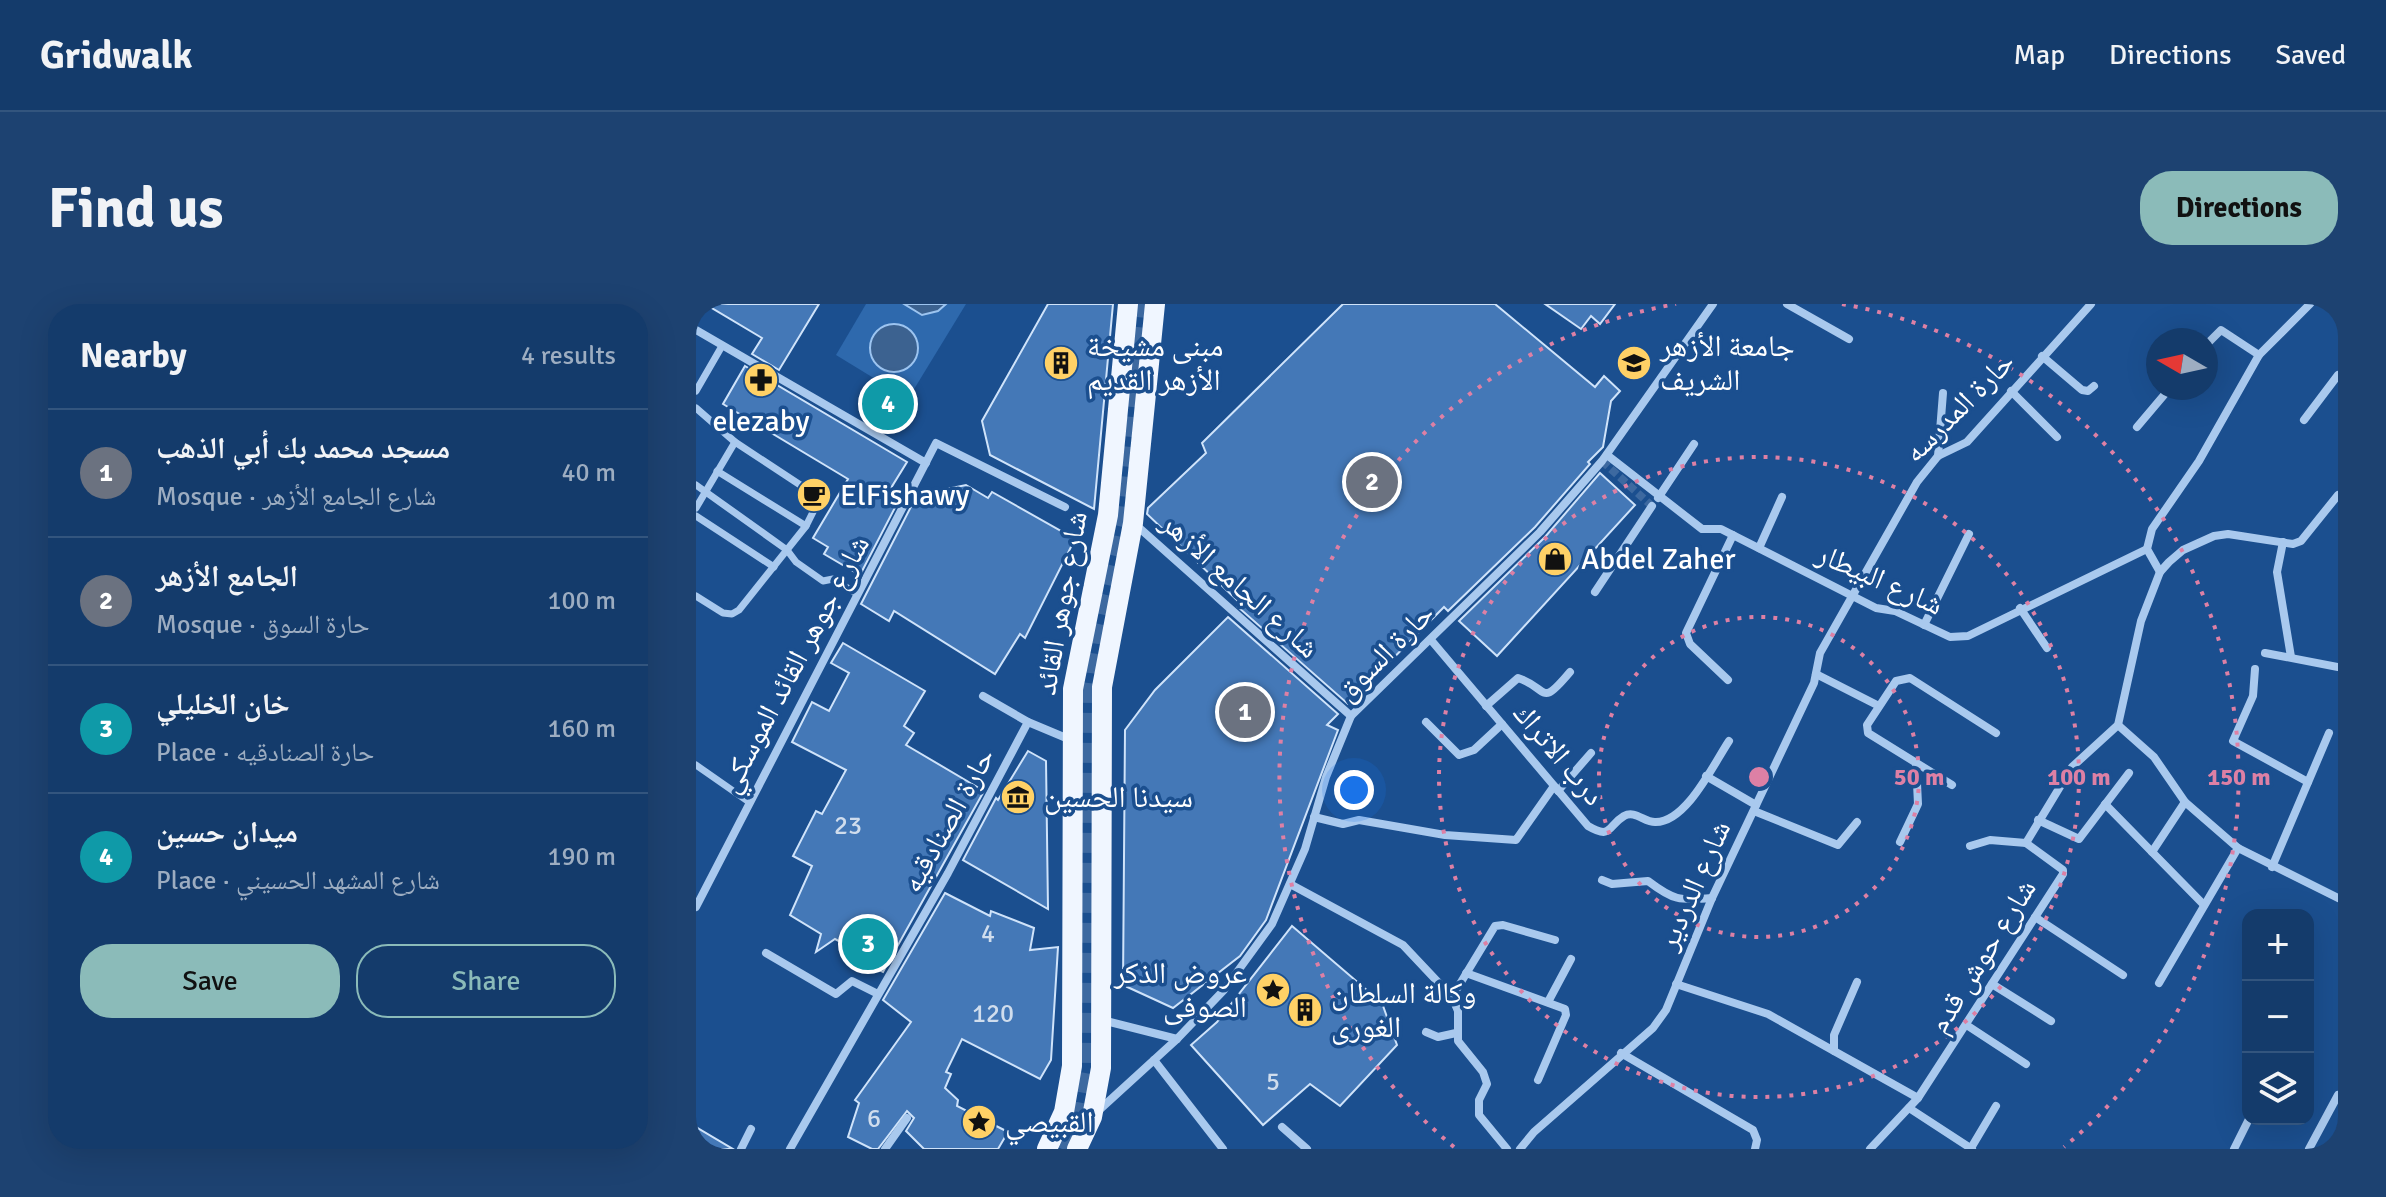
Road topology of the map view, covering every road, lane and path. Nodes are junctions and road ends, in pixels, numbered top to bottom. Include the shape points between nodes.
1 (1128, 304) edge
2 (1155, 304) edge
3 (1713, 304) edge
4 (1787, 304) edge
5 (2091, 304) edge
6 (2310, 304) edge
7 (696, 330) edge
8 (2218, 333) edge
9 (1849, 339) dead end
10 (722, 346) junction
11 (2259, 355) junction
12 (2042, 356) junction
13 (2338, 375) edge
14 (2094, 386) dead end
15 (696, 391) edge
16 (2011, 391) junction
17 (1943, 393) dead end
18 (2160, 400) edge
19 (696, 408) edge
20 (2304, 420) dead end
21 (2137, 427) dead end
22 (2057, 437) dead end
23 (735, 442) junction
24 (1694, 444) dead end
25 (1607, 455) junction
26 (1938, 456) junction
27 (926, 463) junction
28 (717, 471) junction
29 (696, 485) edge
30 (705, 493) junction
31 (2338, 495) edge
32 (1782, 497) dead end
33 (1655, 502) junction
34 (1065, 507) dead end
35 (696, 508) edge
36 (2325, 512) junction
37 (696, 516) edge
38 (2338, 516) edge
39 (1133, 523) junction
40 (806, 526) junction
41 (1969, 534) dead end
42 (1733, 535) junction
43 (2283, 542) junction
44 (1759, 548) junction
45 (2147, 549) junction
46 (787, 550) junction
47 (774, 567) junction
48 (2160, 572) junction
49 (1595, 592) dead end
50 (857, 594) junction
51 (696, 596) edge
52 (1850, 596) junction
53 (2020, 608) junction
54 (1924, 625) junction
55 (1431, 640) junction
56 (2047, 648) dead end
57 (2265, 653) dead end
58 (2291, 657) junction
59 (2338, 667) edge
60 (2255, 669) dead end
61 (1570, 672) dead end
62 (1816, 674) junction
63 (1728, 680) dead end
64 (983, 696) dead end
65 (1486, 706) junction
66 (1879, 706) junction
67 (1351, 716) junction
68 (1028, 722) junction
69 (1426, 722) dead end
70 (1502, 724) junction
71 (2118, 725) junction
72 (1996, 733) dead end
73 (2329, 733) dead end
74 (1072, 740) junction
75 (1729, 741) dead end
76 (1591, 753) dead end
77 (1916, 763) junction
78 (696, 765) edge
79 (2129, 773) dead end
80 (1706, 776) junction
81 (2308, 782) junction
82 (1952, 785) dead end
83 (1556, 788) junction
84 (749, 802) junction
85 (2185, 802) junction
86 (2105, 804) junction
87 (1755, 808) junction
88 (1314, 817) junction
89 (2038, 820) junction
90 (1857, 822) dead end
91 (1900, 842) dead end
92 (2026, 843) junction
93 (1970, 846) dead end
94 (2238, 848) junction
95 (2152, 852) junction
96 (2272, 867) junction
97 (1602, 880) dead end
98 (1290, 884) junction
99 (1712, 898) junction
100 (2338, 898) edge
101 (2204, 905) junction
102 (696, 907) edge
103 (2035, 917) junction
104 (1555, 940) dead end
105 (766, 953) dead end
106 (1571, 959) dead end
107 (1466, 973) junction
108 (2123, 975) dead end
109 (1857, 982) dead end
110 (2159, 983) dead end
111 (1676, 984) junction
112 (1992, 984) junction
113 (878, 994) junction
114 (1452, 997) junction
115 (1548, 1002) junction
116 (1102, 1020) junction
117 (2051, 1021) dead end
118 (1968, 1026) junction
119 (1426, 1032) dead end
120 (1456, 1033) junction
121 (1177, 1039) junction
122 (1834, 1051) junction
123 (1621, 1053) junction
124 (1154, 1060) junction
125 (2026, 1064) dead end
126 (1538, 1080) dead end
127 (2338, 1095) edge
128 (1918, 1098) junction
129 (1996, 1106) dead end
130 (1909, 1108) junction
131 (1092, 1117) junction
132 (907, 1118) dead end
133 (2246, 1125) edge
134 (1282, 1127) dead end
135 (751, 1129) dead end
136 (741, 1149) edge
137 (790, 1149) edge
138 (885, 1149) edge
139 (1047, 1149) edge
140 (1077, 1149) edge
141 (1223, 1149) edge
142 (1307, 1149) edge
143 (1507, 1149) edge
144 (1520, 1149) edge
145 (1755, 1149) edge
146 (1870, 1149) edge
147 (1972, 1149) edge
148 (2234, 1149) edge
149 (2309, 1149) edge

1 - 74 main road, شارع جوهر القائد via 1108,515 1076,663
2 - 39 main road, شارع جوهر القائد
3 - 25 street, حارة السوق
4 - 9 street
5 - 12 street, حارة المدرسه
6 - 11 street
7 - 10 street
8 - 11 street via 2221,330
10 - 15 street
10 - 27 street
11 - 45 street via 2199,461 2152,529
12 - 14 street via 2082,390
12 - 16 street, حارة المدرسه
13 - 20 street
16 - 22 street
16 - 26 street, حارة المدرسه via 1967,442
17 - 26 street
18 - 21 street
19 - 23 street
23 - 28 street
23 - 40 street via 816,492 819,505
24 - 33 street
25 - 33 street, شارع البيطار
25 - 55 street, حارة السوق via 1540,532
26 - 52 street, حارة المدرسه
27 - 34 street, شارع جوهر القائد الموسكي via 936,443
27 - 50 street, شارع جوهر القائد الموسكي
28 - 30 street
28 - 40 street
29 - 30 street
30 - 35 street
30 - 46 street
31 - 36 street
32 - 44 street
33 - 42 street, شارع البيطار via 1702,529
33 - 49 street
36 - 38 street
36 - 43 street via 2301,541
37 - 47 street
39 - 67 street, شارع الجامع الأزهر
39 - 116 main road, شارع جوهر القائد via 1100,714
40 - 46 street
41 - 54 street
42 - 44 street, شارع البيطار
42 - 63 street via 1686,633 1690,644
43 - 48 street via 2214,536 2183,550
43 - 58 street via 2277,572
44 - 52 street, شارع البيطار
45 - 48 street
45 - 53 street, شارع البيطار
46 - 47 street
46 - 50 street via 823,581 833,579
47 - 51 street via 732,614
48 - 71 street via 2141,621
50 - 84 street, شارع جوهر القائد الموسكي
52 - 54 street, شارع البيطار
52 - 62 street, شارع الدردير via 1820,653
53 - 54 street, شارع البيطار via 1960,638
53 - 56 street
55 - 65 street, درب الاتراك
55 - 67 street, حارة السوق
57 - 58 street
58 - 59 street
60 - 81 street via 2253,696 2233,741
61 - 65 street via 1541,694 1518,678
62 - 66 street
62 - 87 street, شارع الدردير
64 - 68 street
65 - 70 street, درب الاتراك
66 - 72 street via 1896,681 1910,678
66 - 77 street via 1868,733
67 - 88 street, حارة السوق
68 - 74 street
68 - 113 street, حارة الصنادقيه
69 - 70 street via 1459,755 1474,750
70 - 83 street, درب الاتراك
71 - 85 street via 2154,757
71 - 89 street, شارع حوش قدم via 2072,767
73 - 81 street
74 - 139 main road, شارع جوهر القائد via 1072,1066 1064,1112
75 - 80 street, درب الاتراك
76 - 83 street
77 - 82 street
77 - 91 street via 1918,804
78 - 84 street
79 - 86 street
80 - 83 street, درب الاتراك via 1679,814 1656,822 1631,814 1599,833
80 - 87 street
81 - 96 street
83 - 88 street via 1510,842
84 - 102 street, شارع جوهر القائد الموسكي
85 - 94 street
85 - 95 street
86 - 89 street via 2077,839
86 - 95 street
87 - 90 street via 1838,845
87 - 99 street, شارع الدردير
88 - 98 street, حارة السوق
89 - 92 street, شارع حوش قدم
92 - 93 street via 1990,840
92 - 103 street, شارع حوش قدم via 2063,872
94 - 96 street
94 - 101 street
95 - 101 street
96 - 100 street
97 - 99 street via 1648,881 1669,897 1685,901
98 - 114 street via 1403,945
98 - 121 street, حارة السوق via 1272,924 1224,990
99 - 111 street, شارع الدردير
101 - 110 street
103 - 108 street
103 - 112 street, شارع حوش قدم
104 - 107 street via 1495,926
105 - 113 street via 833,993 852,981
106 - 115 street
107 - 114 street
107 - 115 street
109 - 122 street via 1834,1035
111 - 122 street via 1768,1014
111 - 123 street, شارع الدردير via 1653,1028
112 - 117 street
112 - 118 street, شارع حوش قدم
113 - 137 street, حارة الصنادقيه
114 - 120 street via 1458,1011
115 - 126 street via 1565,1009 1566,1015
116 - 121 street
116 - 131 main road, شارع جوهر القائد
118 - 125 street
118 - 128 street, شارع حوش قدم
119 - 120 street via 1438,1037
120 - 143 street via 1486,1079 1479,1115
121 - 124 street, حارة السوق
122 - 128 street
123 - 144 street, شارع الدردير
123 - 145 street via 1753,1130
124 - 131 street, حارة السوق
124 - 141 street
127 - 149 street
128 - 130 street, شارع حوش قدم
129 - 147 street
130 - 146 street, شارع حوش قدم
130 - 147 street
131 - 140 main road, شارع جوهر القائد
132 - 138 street
133 - 148 street
134 - 142 street
135 - 136 street

